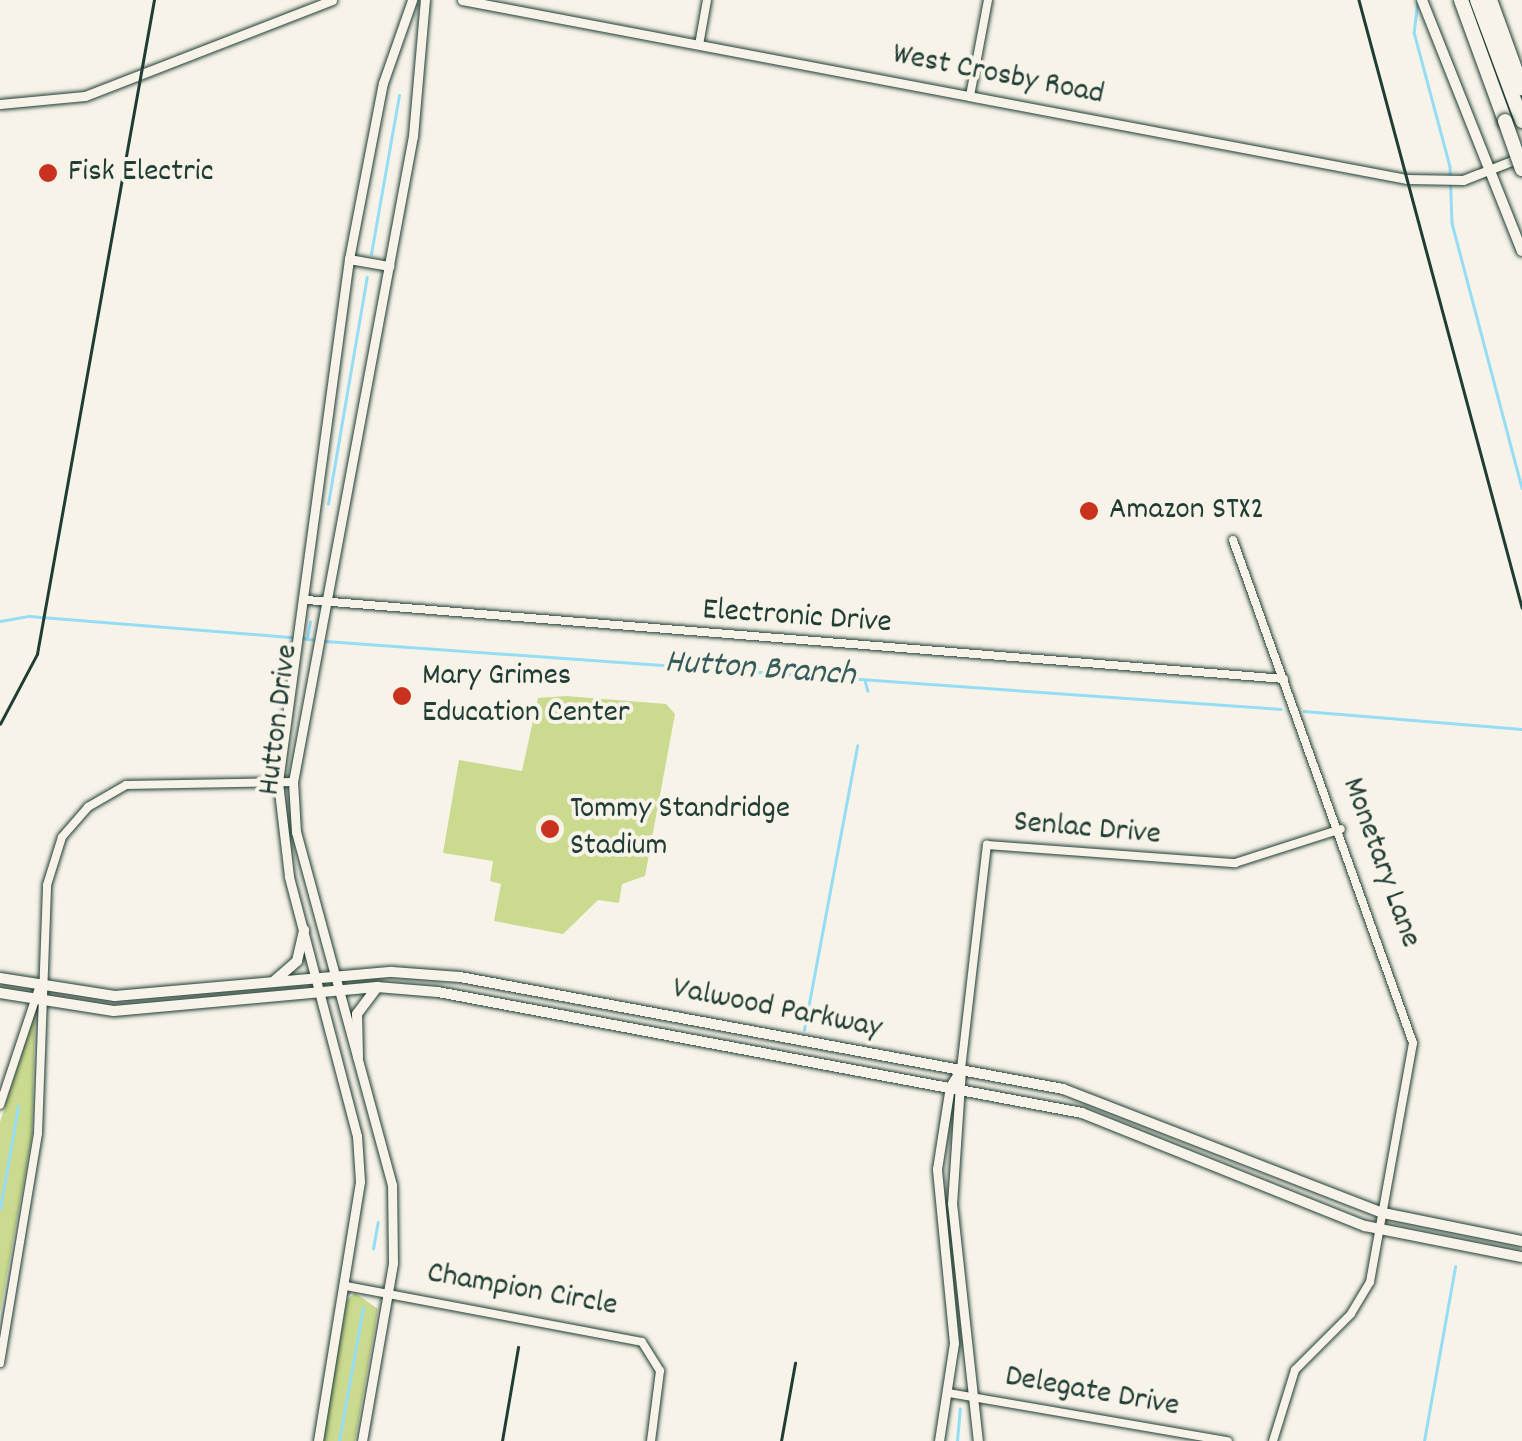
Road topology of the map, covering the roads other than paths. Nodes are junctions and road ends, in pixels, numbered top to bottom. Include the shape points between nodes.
1 (332, 0) edge
2 (412, 0) edge
3 (425, 0) edge
4 (462, 0) edge
5 (707, 0) edge
6 (988, 0) edge
7 (1422, 0) edge
8 (1461, 0) edge
9 (1476, 0) edge
10 (1490, 0) edge
11 (699, 45) junction
12 (1522, 88) edge
13 (970, 96) junction
14 (0, 104) edge
15 (1521, 119) edge
16 (1522, 157) edge
17 (1490, 169) junction
18 (1522, 169) edge
19 (1522, 251) edge
20 (350, 259) junction
21 (388, 266) junction
22 (1233, 540) dead end
23 (307, 600) junction
24 (321, 602) junction
25 (1284, 679) junction
26 (278, 782) junction
27 (293, 782) junction
28 (1341, 830) junction
29 (304, 930) junction
30 (336, 976) junction
31 (0, 978) edge
32 (317, 978) junction
33 (272, 983) junction
34 (40, 985) junction
35 (378, 988) junction
36 (340, 990) junction
37 (320, 991) junction
38 (0, 994) edge
39 (572, 997) junction
40 (29, 998) junction
41 (44, 1001) junction
42 (569, 1016) junction
43 (789, 1037) junction
44 (786, 1055) junction
45 (358, 1057) junction
46 (961, 1069) junction
47 (950, 1086) junction
48 (965, 1089) junction
49 (1087, 1095) junction
50 (0, 1104) edge
51 (1082, 1113) junction
52 (1234, 1152) junction
53 (1228, 1170) junction
54 (1382, 1213) junction
55 (954, 1225) junction
56 (940, 1228) junction
57 (1379, 1230) junction
58 (1486, 1235) junction
59 (1522, 1241) edge
60 (1483, 1250) junction
61 (1522, 1257) edge
62 (346, 1286) junction
63 (388, 1293) junction
64 (0, 1363) edge
65 (949, 1393) junction
66 (978, 1400) junction
67 (318, 1441) edge
68 (362, 1441) edge
69 (650, 1441) edge
70 (940, 1441) edge
71 (978, 1441) edge
72 (1228, 1441) edge
73 (1273, 1441) edge

1 - 14 street via 85,96
2 - 20 street, Hutton Drive via 384,82
3 - 21 street, Hutton Drive
4 - 11 street, West Crosby Road
5 - 11 street
6 - 13 street
7 - 17 main road
8 - 18 highway, bridge
9 - 15 highway
10 - 12 highway
11 - 13 street, West Crosby Road
13 - 17 street, West Crosby Road via 1439,182
16 - 17 street, West Crosby Road
17 - 19 main road
20 - 21 street
20 - 23 street, Hutton Drive via 313,475
21 - 24 street, Hutton Drive via 346,518
22 - 25 street, Monetary Lane
23 - 24 street, Electronic Drive
23 - 26 street, Hutton Drive
24 - 25 street, Electronic Drive
24 - 27 street, Hutton Drive
25 - 28 street, Monetary Lane
26 - 27 street
26 - 29 street, Hutton Drive
26 - 34 street via 136,783 94,802 62,837 49,875
27 - 30 street, Hutton Drive via 296,832
28 - 46 street, Senlac Drive via 1235,863 987,845
28 - 54 street, Monetary Lane via 1413,1043
29 - 32 street, Hutton Drive
29 - 33 main road via 297,961
30 - 32 main road, Valwood Parkway
30 - 36 street, Hutton Drive
30 - 39 main road, Valwood Parkway via 430,974
31 - 34 main road, Valwood Parkway
32 - 33 main road, Valwood Parkway
32 - 37 street, Hutton Drive
33 - 34 main road, Valwood Parkway via 115,996
34 - 40 street
34 - 41 street
35 - 36 main road, Valwood Parkway
35 - 42 main road, Valwood Parkway
35 - 45 main road via 357,1014
36 - 37 main road, Valwood Parkway
36 - 45 street, Hutton Drive
37 - 41 main road, Valwood Parkway via 146,1011
37 - 62 street, Hutton Drive via 357,1136
38 - 40 main road, Valwood Parkway
39 - 42 main road
39 - 43 main road, Valwood Parkway
40 - 41 main road, Valwood Parkway
40 - 50 street
41 - 64 street via 38,1133
42 - 44 main road, Valwood Parkway
43 - 44 main road
43 - 46 main road, Valwood Parkway
44 - 47 main road, Valwood Parkway
45 - 63 street, Hutton Drive via 392,1186
46 - 47 street, Senlac Drive
46 - 48 street, Senlac Drive
46 - 49 main road, Valwood Parkway
47 - 48 main road, Valwood Parkway
47 - 56 street, Senlac Drive via 937,1169
48 - 51 main road, Valwood Parkway
48 - 55 street, Senlac Drive
49 - 51 main road
49 - 52 main road, Valwood Parkway
51 - 53 main road, Valwood Parkway
52 - 53 main road
52 - 54 main road, Valwood Parkway
53 - 57 main road, Valwood Parkway
54 - 57 street, Monetary Lane
54 - 58 main road, Valwood Parkway
55 - 56 street
55 - 66 street, Senlac Drive
56 - 65 street, Senlac Drive via 953,1317
57 - 60 main road, Valwood Parkway
57 - 73 street, Monetary Lane via 1364,1295 1294,1370
58 - 59 main road, Valwood Parkway
58 - 60 main road
60 - 61 main road, Valwood Parkway
62 - 63 street, Champion Circle
62 - 67 street, Hutton Drive
63 - 68 street, Hutton Drive
63 - 69 street, Champion Circle via 642,1342 660,1372
65 - 66 street, Delegate Drive
65 - 70 street, Senlac Drive
66 - 71 street, Senlac Drive
66 - 72 street, Delegate Drive

